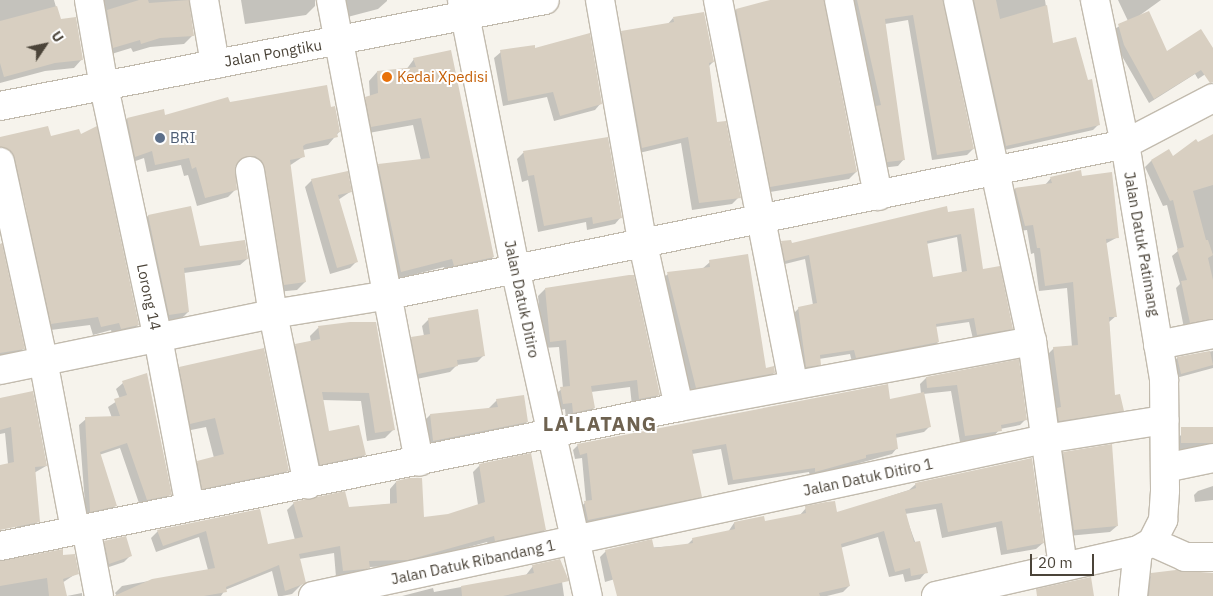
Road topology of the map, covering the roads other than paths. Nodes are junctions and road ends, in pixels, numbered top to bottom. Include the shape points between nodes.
1 (89, 0) edge
2 (204, 0) edge
3 (331, 0) edge
4 (545, 0) edge
5 (600, 0) edge
6 (718, 0) edge
7 (839, 0) edge
8 (958, 0) edge
9 (1095, 0) edge
10 (464, 8) edge
11 (339, 42) junction
12 (215, 64) junction
13 (104, 87) junction
14 (1213, 98) edge
15 (0, 106) edge
16 (1125, 144) junction
17 (0, 162) edge
18 (250, 171) dead end
19 (994, 171) junction
20 (878, 196) junction
21 (762, 219) junction
22 (642, 240) junction
23 (515, 268) junction
24 (389, 295) junction
25 (273, 314) junction
26 (1213, 334) edge
27 (158, 338) junction
28 (1032, 342) junction
29 (1158, 346) junction
30 (43, 360) junction
31 (0, 370) edge
32 (793, 384) junction
33 (679, 407) junction
34 (1164, 420) junction
35 (552, 435) junction
36 (1045, 439) junction
37 (1213, 458) edge
38 (419, 462) junction
39 (1165, 479) junction
40 (308, 484) junction
41 (190, 507) junction
42 (80, 529) junction
43 (574, 541) junction
44 (0, 546) edge
45 (1145, 546) junction
46 (1213, 557) edge
47 (1063, 566) junction
48 (99, 596) edge
49 (313, 596) edge
50 (588, 596) edge
51 (936, 596) edge
52 (1133, 596) edge

1 - 13 street, Lorong 14
2 - 12 street
3 - 11 street
4 - 10 street, Jalan Pongtiku
5 - 22 street
6 - 21 street
7 - 20 street
8 - 19 street
9 - 16 street, Jalan Datuk Patimang
10 - 11 street, Jalan Pongtiku
10 - 23 street, Jalan Datuk Ditiro
11 - 12 street, Jalan Pongtiku
11 - 24 street
12 - 13 street, Jalan Pongtiku
13 - 15 street, Jalan Pongtiku
13 - 27 street, Lorong 14
14 - 16 street
16 - 19 street
16 - 29 street, Jalan Datuk Patimang
17 - 30 street
18 - 25 street
19 - 20 street
19 - 28 street
20 - 21 street
21 - 22 street
21 - 32 street
22 - 23 street
22 - 33 street
23 - 24 street
23 - 35 street, Jalan Datuk Ditiro
24 - 25 street
24 - 38 street
25 - 27 street
25 - 40 street
26 - 29 street
27 - 30 street
27 - 41 street, Lorong 14
28 - 32 street
28 - 36 street
29 - 34 street, Jalan Datuk Patimang via 1164,379
30 - 31 street
30 - 42 street
32 - 33 street
33 - 35 street
34 - 36 street, Jalan Datuk Ditiro 1
34 - 39 street, Jalan Datuk Patimang
35 - 38 street
35 - 43 street, Jalan Datuk Ditiro
36 - 43 street, Jalan Datuk Ditiro 1
36 - 47 street
37 - 39 street
38 - 40 street
39 - 45 street, Jalan Datuk Patimang via 1163,520
40 - 41 street
41 - 42 street
42 - 44 street
42 - 48 street
43 - 49 street, Jalan Datuk Ribandang 1
43 - 50 street, Jalan Datuk Ditiro
45 - 46 street via 1185,557
45 - 47 street
45 - 52 street
47 - 51 street

